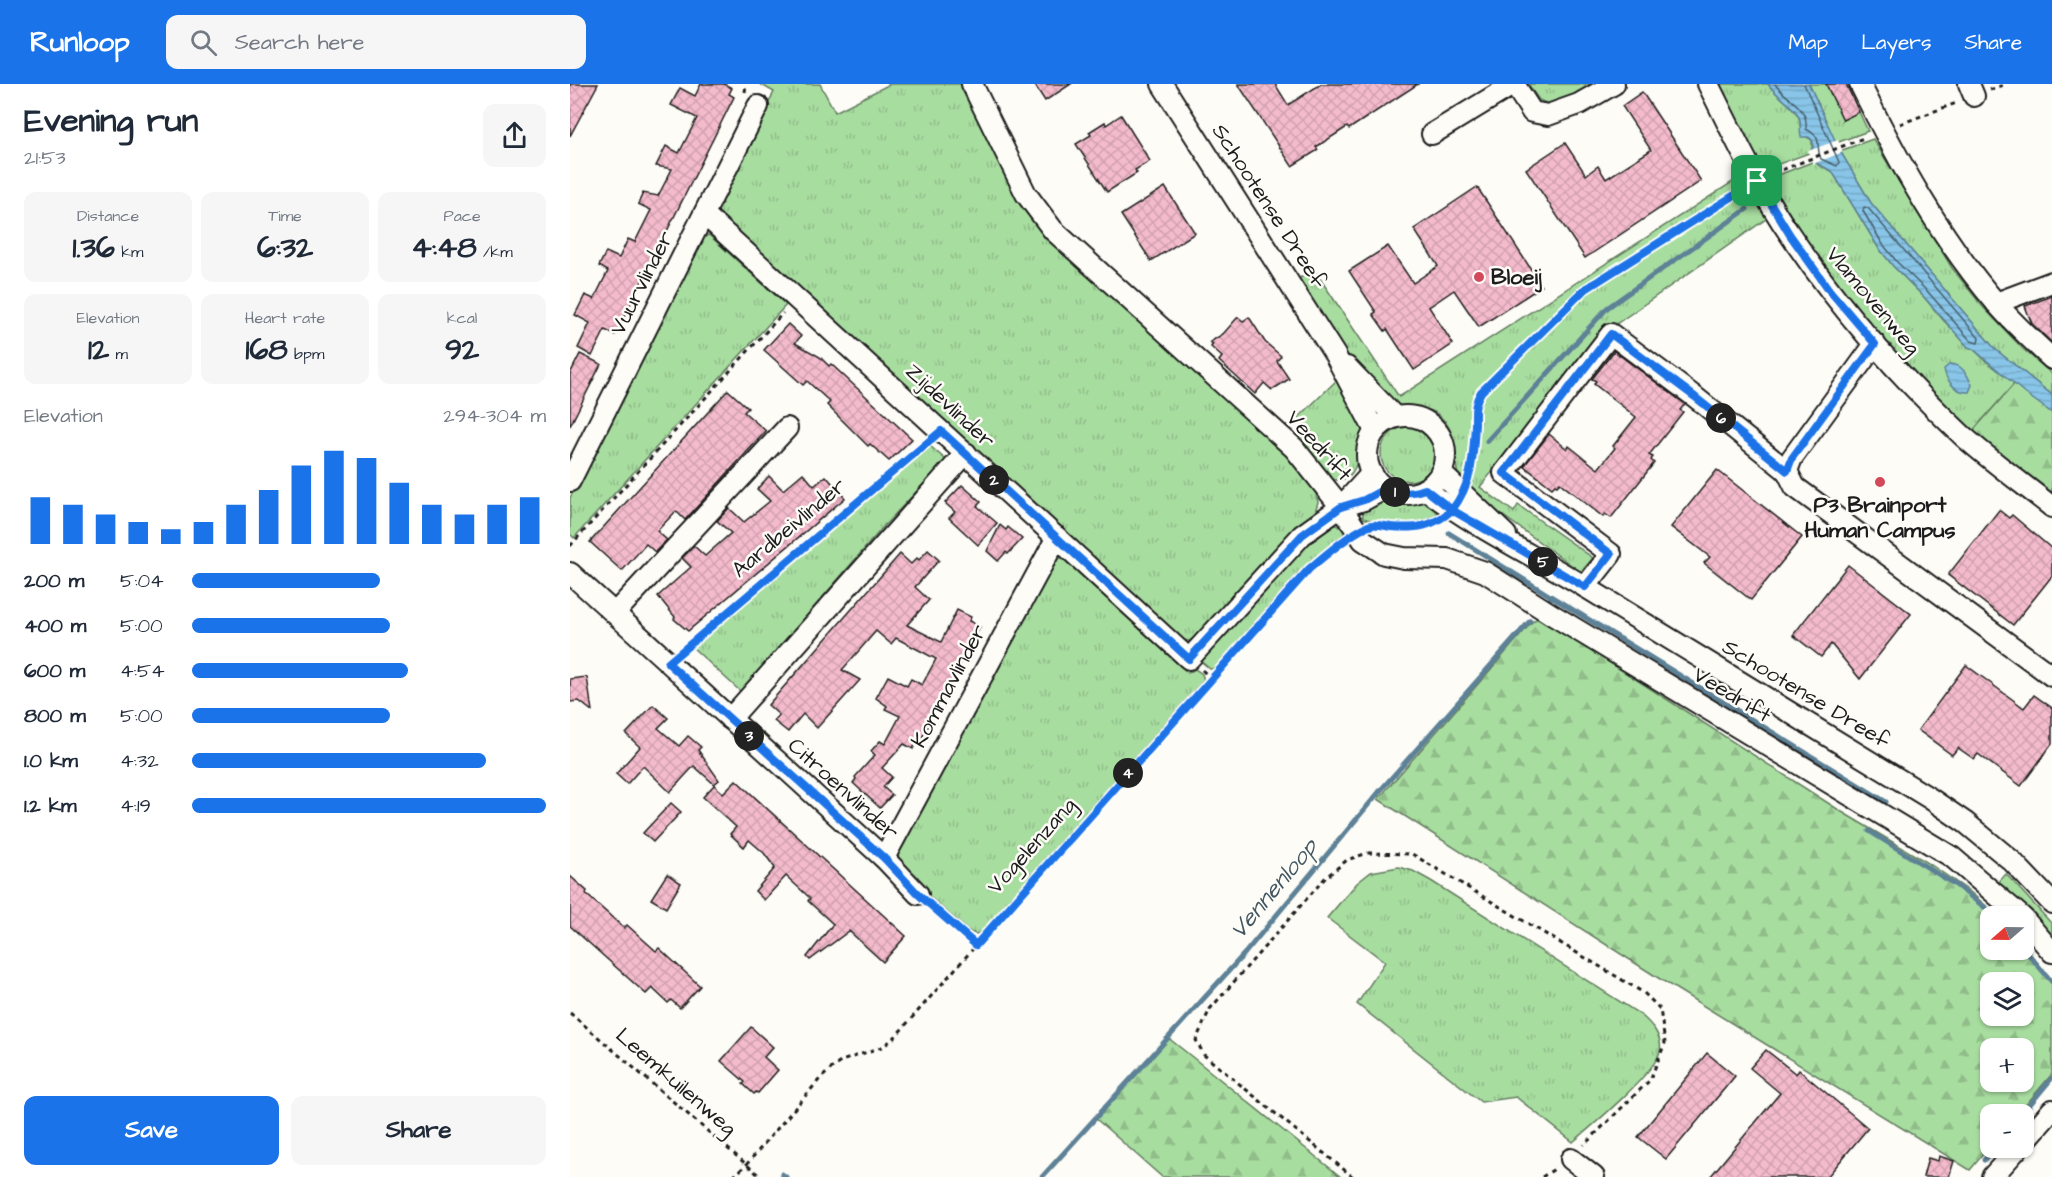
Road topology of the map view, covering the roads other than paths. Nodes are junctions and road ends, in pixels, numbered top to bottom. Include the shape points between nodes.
1 (972, 84) edge
2 (1162, 84) edge
3 (1514, 84) edge
4 (1614, 84) edge
5 (1708, 84) edge
6 (1860, 84) edge
7 (758, 106) dead end
8 (1432, 134) dead end
9 (704, 214) junction
10 (2052, 282) edge
11 (1996, 303) junction
12 (1875, 344) junction
13 (1335, 355) junction
14 (2052, 359) edge
15 (1395, 417) junction
16 (787, 428) dead end
17 (1375, 431) junction
18 (966, 453) junction
19 (1787, 471) junction
20 (1372, 473) junction
21 (1441, 473) junction
22 (570, 481) edge
23 (1386, 488) junction
24 (1425, 489) junction
25 (1458, 503) junction
26 (1341, 507) junction
27 (2052, 507) edge
28 (1057, 537) junction
29 (570, 573) edge
30 (1585, 587) junction
31 (615, 613) junction
32 (2052, 676) edge
33 (730, 719) junction
34 (884, 858) junction
35 (918, 894) road end
36 (2052, 903) edge
37 (2008, 906) edge
38 (2034, 932) edge
39 (2052, 952) edge
40 (2052, 1110) edge
41 (2034, 1131) edge
42 (2009, 1158) edge
43 (1571, 1159) road end
44 (1594, 1177) edge
45 (1992, 1177) edge

1 - 26 street, Veedrift via 1026,194 1053,230 1294,448
2 - 13 street, Schootense Dreef
3 - 4 street via 1532,112 1548,115 1579,104
3 - 8 street
5 - 12 street, Vlamovenweg via 1757,181 1790,235
6 - 11 street via 1929,210
7 - 9 street, Vuurvlinder
9 - 18 street, Zijdevlinder
9 - 22 street, Vuurvlinder
10 - 11 street
11 - 14 street
12 - 19 street via 1792,458
12 - 27 street, Vlamovenweg via 1965,437
13 - 15 street, Schootense Dreef
13 - 17 street, Schootense Dreef
15 - 17 street
15 - 21 street via 1425,420 1436,430 1444,443
16 - 31 street
17 - 20 street via 1367,452
18 - 28 street, Zijdevlinder
18 - 33 street
19 - 30 street via 1611,334 1504,473 1611,554
19 - 32 street via 1795,487
20 - 23 street
20 - 26 street
21 - 24 street
21 - 25 street, Schootense Dreef
23 - 24 street via 1412,494
23 - 26 street
24 - 25 street, Schootense Dreef
25 - 30 street, Schootense Dreef via 1485,531
26 - 28 street, Zijdevlinder via 1302,535 1189,659
26 - 37 street, Veedrift via 1363,540 1384,554 1448,559 1485,572 1952,857
28 - 34 street, Kommavlinder
29 - 31 street, Citroenvlinder
30 - 36 street, Schootense Dreef via 1931,799 2012,861
31 - 33 street, Citroenvlinder
33 - 34 street, Citroenvlinder
34 - 35 street, Citroenvlinder
38 - 39 street, Veedrift
40 - 41 street
42 - 45 street
43 - 44 street

